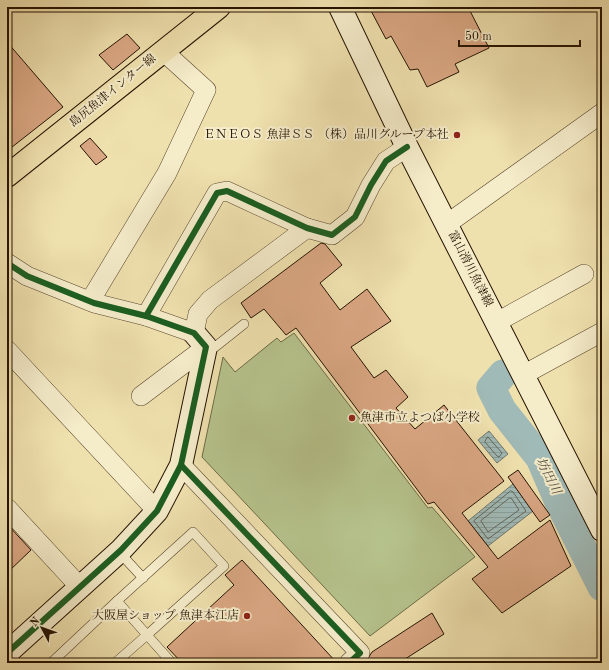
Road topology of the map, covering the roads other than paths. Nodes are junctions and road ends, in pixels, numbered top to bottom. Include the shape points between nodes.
1 (219, 7) edge
2 (340, 7) edge
3 (163, 51) junction
4 (602, 113) edge
5 (407, 147) junction
6 (7, 176) edge
7 (447, 224) junction
8 (307, 228) junction
9 (7, 263) edge
10 (584, 274) dead end
11 (90, 301) junction
12 (146, 316) junction
13 (497, 322) junction
14 (244, 324) dead end
15 (602, 332) edge
16 (200, 340) junction
17 (7, 350) edge
18 (524, 375) junction
19 (141, 396) dead end
20 (181, 465) junction
21 (7, 508) edge
22 (157, 511) junction
23 (602, 530) edge
24 (119, 552) junction
25 (143, 578) junction
26 (80, 587) junction
27 (117, 601) junction
28 (147, 635) junction
29 (7, 653) edge
30 (51, 663) edge
31 (115, 663) edge
32 (172, 663) edge
33 (349, 663) edge

1 - 3 main road, 島尻魚津インター線
2 - 5 main road, 富山滑川魚津線
3 - 6 main road, 島尻魚津インター線
3 - 11 street via 206,90 167,173
4 - 7 street
5 - 7 main road, 富山滑川魚津線
5 - 8 street via 386,161 355,217 332,235
7 - 13 main road, 富山滑川魚津線
8 - 12 street via 227,191 217,193
8 - 16 street via 210,300 198,314
9 - 11 street via 27,276
10 - 13 street
11 - 12 street
12 - 16 street
13 - 18 main road, 富山滑川魚津線
14 - 16 lane via 215,347
15 - 18 street
16 - 19 street
16 - 20 main road
17 - 22 street
18 - 23 main road, 富山滑川魚津線
20 - 22 main road
20 - 33 street via 360,653
21 - 26 street
22 - 24 main road
24 - 25 lane
24 - 26 main road
25 - 27 lane
25 - 28 lane via 193,532 224,566
26 - 29 main road
27 - 28 lane
27 - 30 lane
28 - 31 lane
28 - 32 lane

